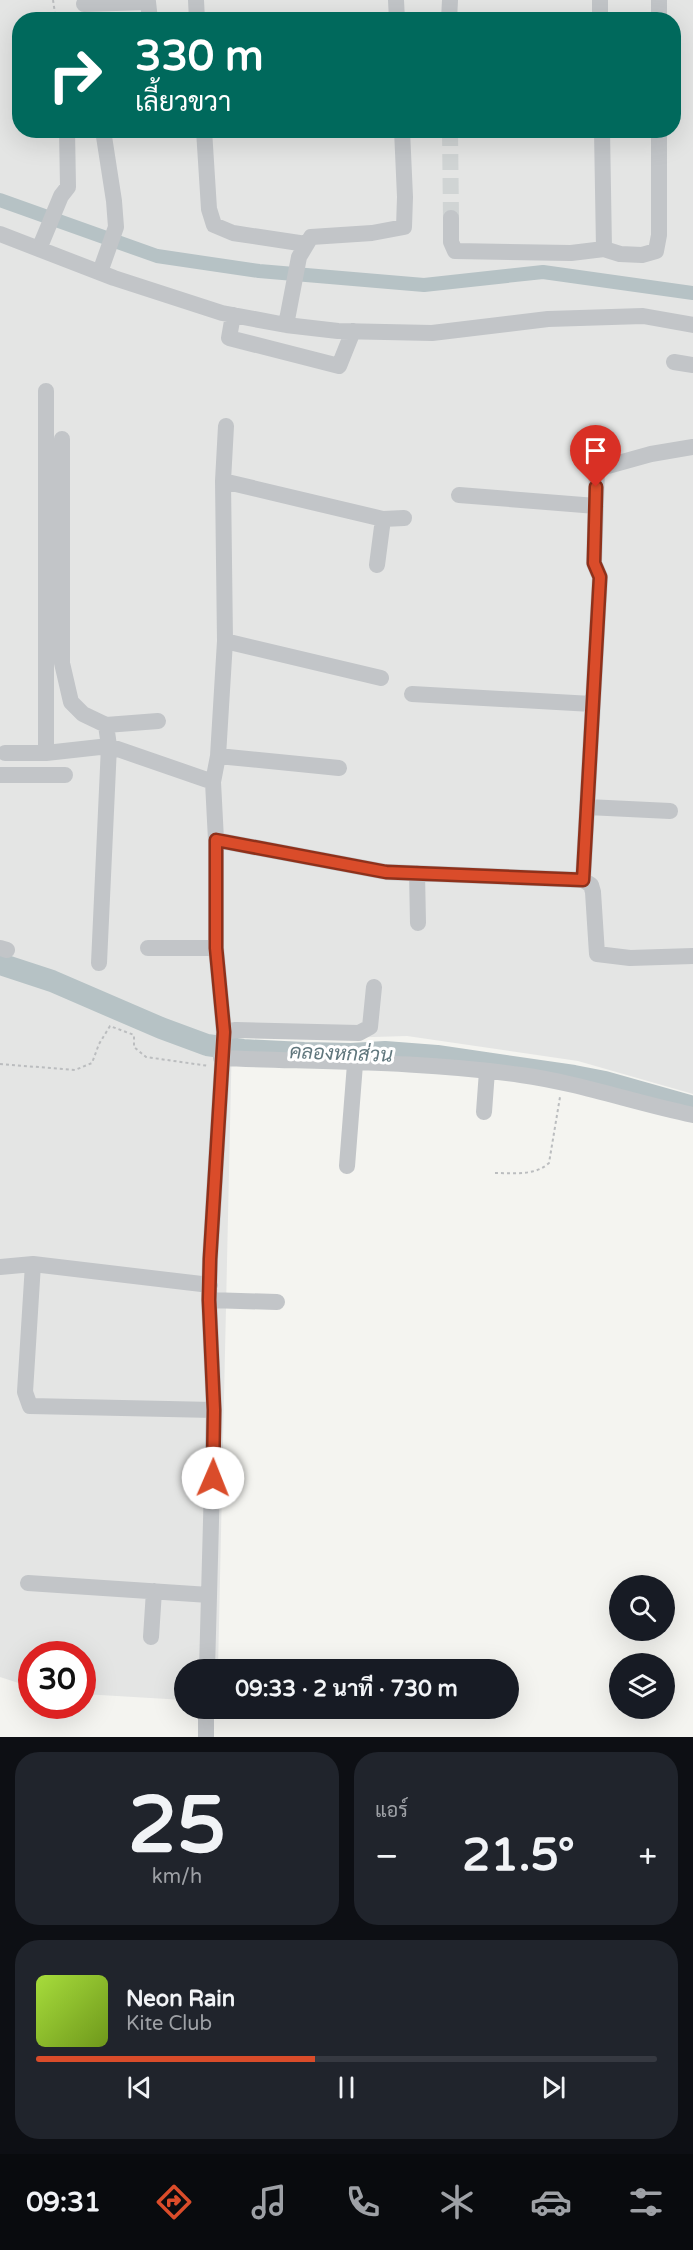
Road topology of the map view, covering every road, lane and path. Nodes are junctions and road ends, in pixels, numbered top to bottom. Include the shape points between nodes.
1 (84, 8) edge
2 (149, 12) edge
3 (67, 138) edge
4 (104, 138) edge
5 (205, 138) edge
6 (402, 138) edge
7 (602, 138) edge
8 (659, 138) edge
9 (451, 218) tunnel mouth
10 (0, 234) edge
11 (39, 249) junction
12 (604, 249) junction
13 (302, 251) junction
14 (100, 272) junction
15 (233, 315) junction
16 (286, 325) junction
17 (693, 325) edge
18 (352, 331) junction
19 (674, 362) dead end
20 (693, 365) edge
21 (46, 391) dead end
22 (226, 426) dead end
23 (62, 439) dead end
24 (693, 447) edge
25 (223, 481) junction
26 (459, 495) dead end
27 (596, 506) junction
28 (404, 518) dead end
29 (383, 519) junction
30 (377, 565) dead end
31 (225, 641) junction
32 (381, 678) dead end
33 (412, 694) dead end
34 (592, 704) junction
35 (158, 721) dead end
36 (106, 725) junction
37 (109, 746) junction
38 (46, 753) junction
39 (218, 756) junction
40 (339, 768) dead end
41 (7, 775) edge
42 (65, 775) dead end
43 (213, 782) junction
44 (587, 807) junction
45 (669, 811) dead end
46 (216, 840) junction
47 (417, 873) junction
48 (583, 880) junction
49 (418, 923) dead end
50 (148, 948) dead end
51 (216, 948) junction
52 (693, 956) edge
53 (99, 963) dead end
54 (374, 987) dead end
55 (224, 1032) junction
56 (221, 1059) junction
57 (0, 1064) edge
58 (355, 1064) junction
59 (487, 1071) junction
60 (562, 1083) junction
61 (484, 1112) dead end
62 (693, 1115) edge
63 (347, 1166) dead end
64 (495, 1173) dead end
65 (33, 1264) junction
66 (0, 1267) edge
67 (209, 1293) junction
68 (277, 1302) dead end
69 (214, 1410) junction
70 (28, 1583) dead end
71 (154, 1591) junction
72 (209, 1595) junction
73 (151, 1636) dead end
74 (207, 1659) edge
75 (206, 1719) edge
76 (206, 1737) edge

1 - 2 street via 148,2
3 - 11 street via 68,187
4 - 14 street via 116,228
5 - 13 street via 209,209 214,225
6 - 13 street via 404,227 311,237
7 - 12 street
8 - 12 street via 656,251 642,255
9 - 12 street via 455,251 571,253
10 - 11 street
11 - 14 street
13 - 16 street
14 - 15 street
15 - 16 street
15 - 18 street via 229,338 339,366
16 - 18 street
17 - 18 street via 643,316 548,319 432,333
19 - 20 street
21 - 38 street
22 - 25 street
23 - 36 street via 62,663 71,702 83,714
24 - 27 street via 597,469
25 - 29 street
25 - 31 street
26 - 27 street
27 - 34 street via 594,563 600,577
28 - 29 street
29 - 30 street
31 - 32 street
31 - 39 street
33 - 34 street
34 - 44 street
35 - 36 street
36 - 37 street
37 - 38 street
37 - 43 street
37 - 53 street
38 - 41 street via 10,753
39 - 40 street
39 - 43 street
41 - 42 street
43 - 46 street
44 - 45 street
44 - 48 street
46 - 47 street via 386,872
46 - 51 street
47 - 48 street
47 - 49 street
48 - 52 street via 593,892 597,954
50 - 51 street
51 - 55 street
54 - 55 street via 370,1027 359,1033
55 - 56 street
56 - 57 path via 146,1057 134,1047 134,1035 110,1026 92,1063 75,1070
56 - 58 street
56 - 67 street
58 - 59 street
58 - 63 street
59 - 60 street
59 - 61 street
60 - 62 street
60 - 64 path via 549,1163 529,1173
65 - 66 street
65 - 67 street
65 - 69 street via 25,1392 30,1406
67 - 68 street
67 - 69 street
69 - 72 street
70 - 71 street
71 - 72 street
71 - 73 street
72 - 74 street
75 - 76 street

